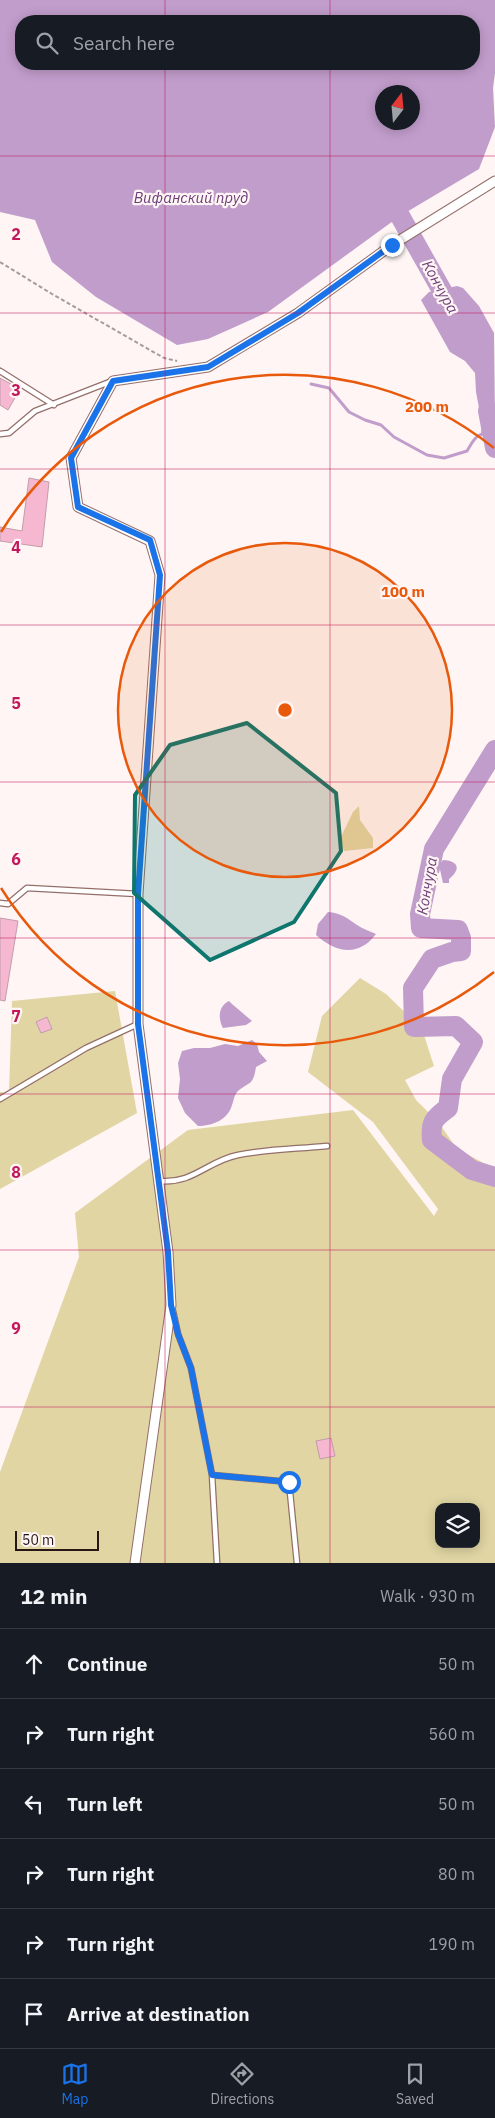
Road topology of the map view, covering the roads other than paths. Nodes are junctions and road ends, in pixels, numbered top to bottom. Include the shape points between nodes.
1 (495, 181) edge
2 (0, 371) edge
3 (113, 381) junction
4 (54, 405) junction
5 (0, 434) edge
6 (138, 894) junction
7 (0, 903) edge
8 (138, 1024) junction
9 (0, 1099) edge
10 (327, 1146) dead end
11 (157, 1180) junction
12 (171, 1305) junction
13 (212, 1475) junction
14 (135, 1563) edge
15 (218, 1563) edge
16 (297, 1563) edge

1 - 3 street via 420,226 298,313 208,367
2 - 4 lane
3 - 4 lane
3 - 6 street via 71,458 78,507 150,540 160,575
4 - 5 lane via 36,411 9,433
6 - 7 lane via 27,888 8,904
6 - 8 street
8 - 9 lane via 86,1048
8 - 11 street
10 - 11 lane via 238,1155 189,1178 172,1182
11 - 12 street via 168,1252
12 - 13 lane via 191,1368
12 - 14 street
13 - 15 lane
13 - 16 lane via 289,1482

